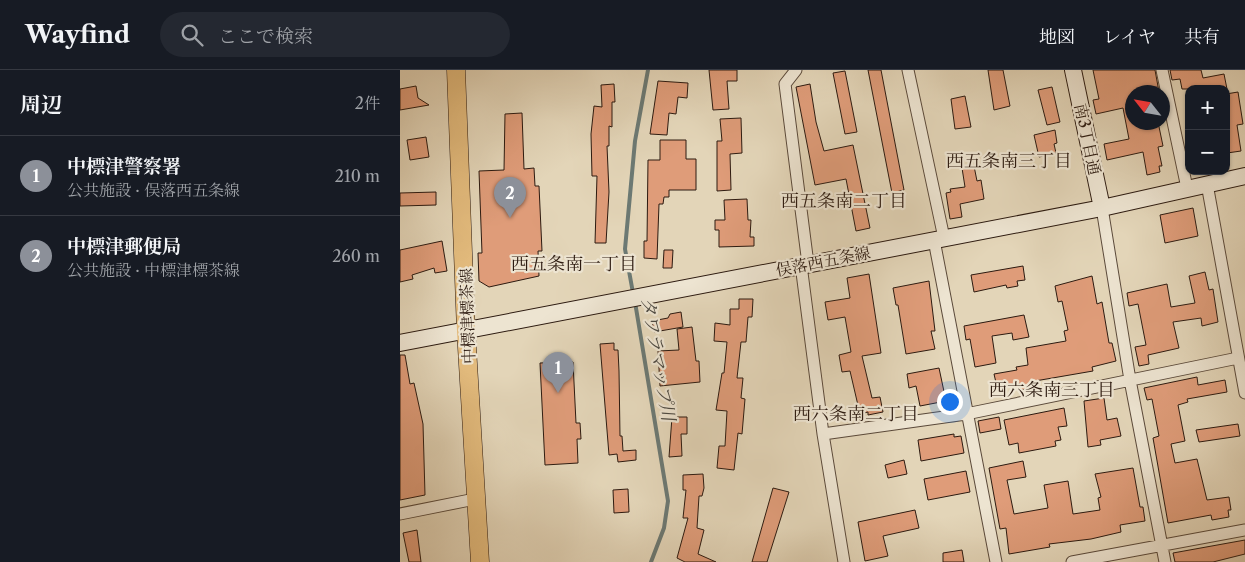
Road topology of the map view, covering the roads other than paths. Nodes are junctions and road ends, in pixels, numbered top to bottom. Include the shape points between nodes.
1 (456, 70) edge
2 (796, 70) edge
3 (908, 70) edge
4 (1073, 70) edge
5 (1162, 70) edge
6 (1245, 176) edge
7 (1207, 184) junction
8 (1187, 188) junction
9 (1102, 208) junction
10 (939, 239) junction
11 (804, 265) junction
12 (466, 331) junction
13 (400, 343) edge
14 (1238, 358) junction
15 (1130, 380) junction
16 (1245, 393) edge
17 (966, 414) junction
18 (823, 434) junction
19 (475, 499) junction
20 (400, 514) edge
21 (1245, 530) edge
22 (1162, 546) junction
23 (480, 562) edge
24 (844, 562) edge
25 (996, 562) edge
26 (1072, 562) edge
27 (1165, 562) edge

1 - 12 main road, 中標津標茶線
2 - 11 street via 785,84
3 - 10 street
4 - 9 main road, 南3丁目通
5 - 8 street
6 - 7 main road, 俣落西五条線
7 - 8 main road, 俣落西五条線
7 - 14 street
8 - 9 main road, 俣落西五条線
9 - 10 main road, 俣落西五条線
9 - 15 street
10 - 11 main road, 俣落西五条線
10 - 17 street
11 - 12 main road, 俣落西五条線
11 - 18 street
12 - 13 main road, 俣落西五条線
12 - 19 main road, 中標津標茶線
14 - 15 street
14 - 16 street
15 - 17 street
15 - 22 street
17 - 18 street
17 - 25 street
18 - 24 street
19 - 20 street
19 - 23 main road, 中標津標茶線
21 - 22 street
22 - 26 street
22 - 27 street

